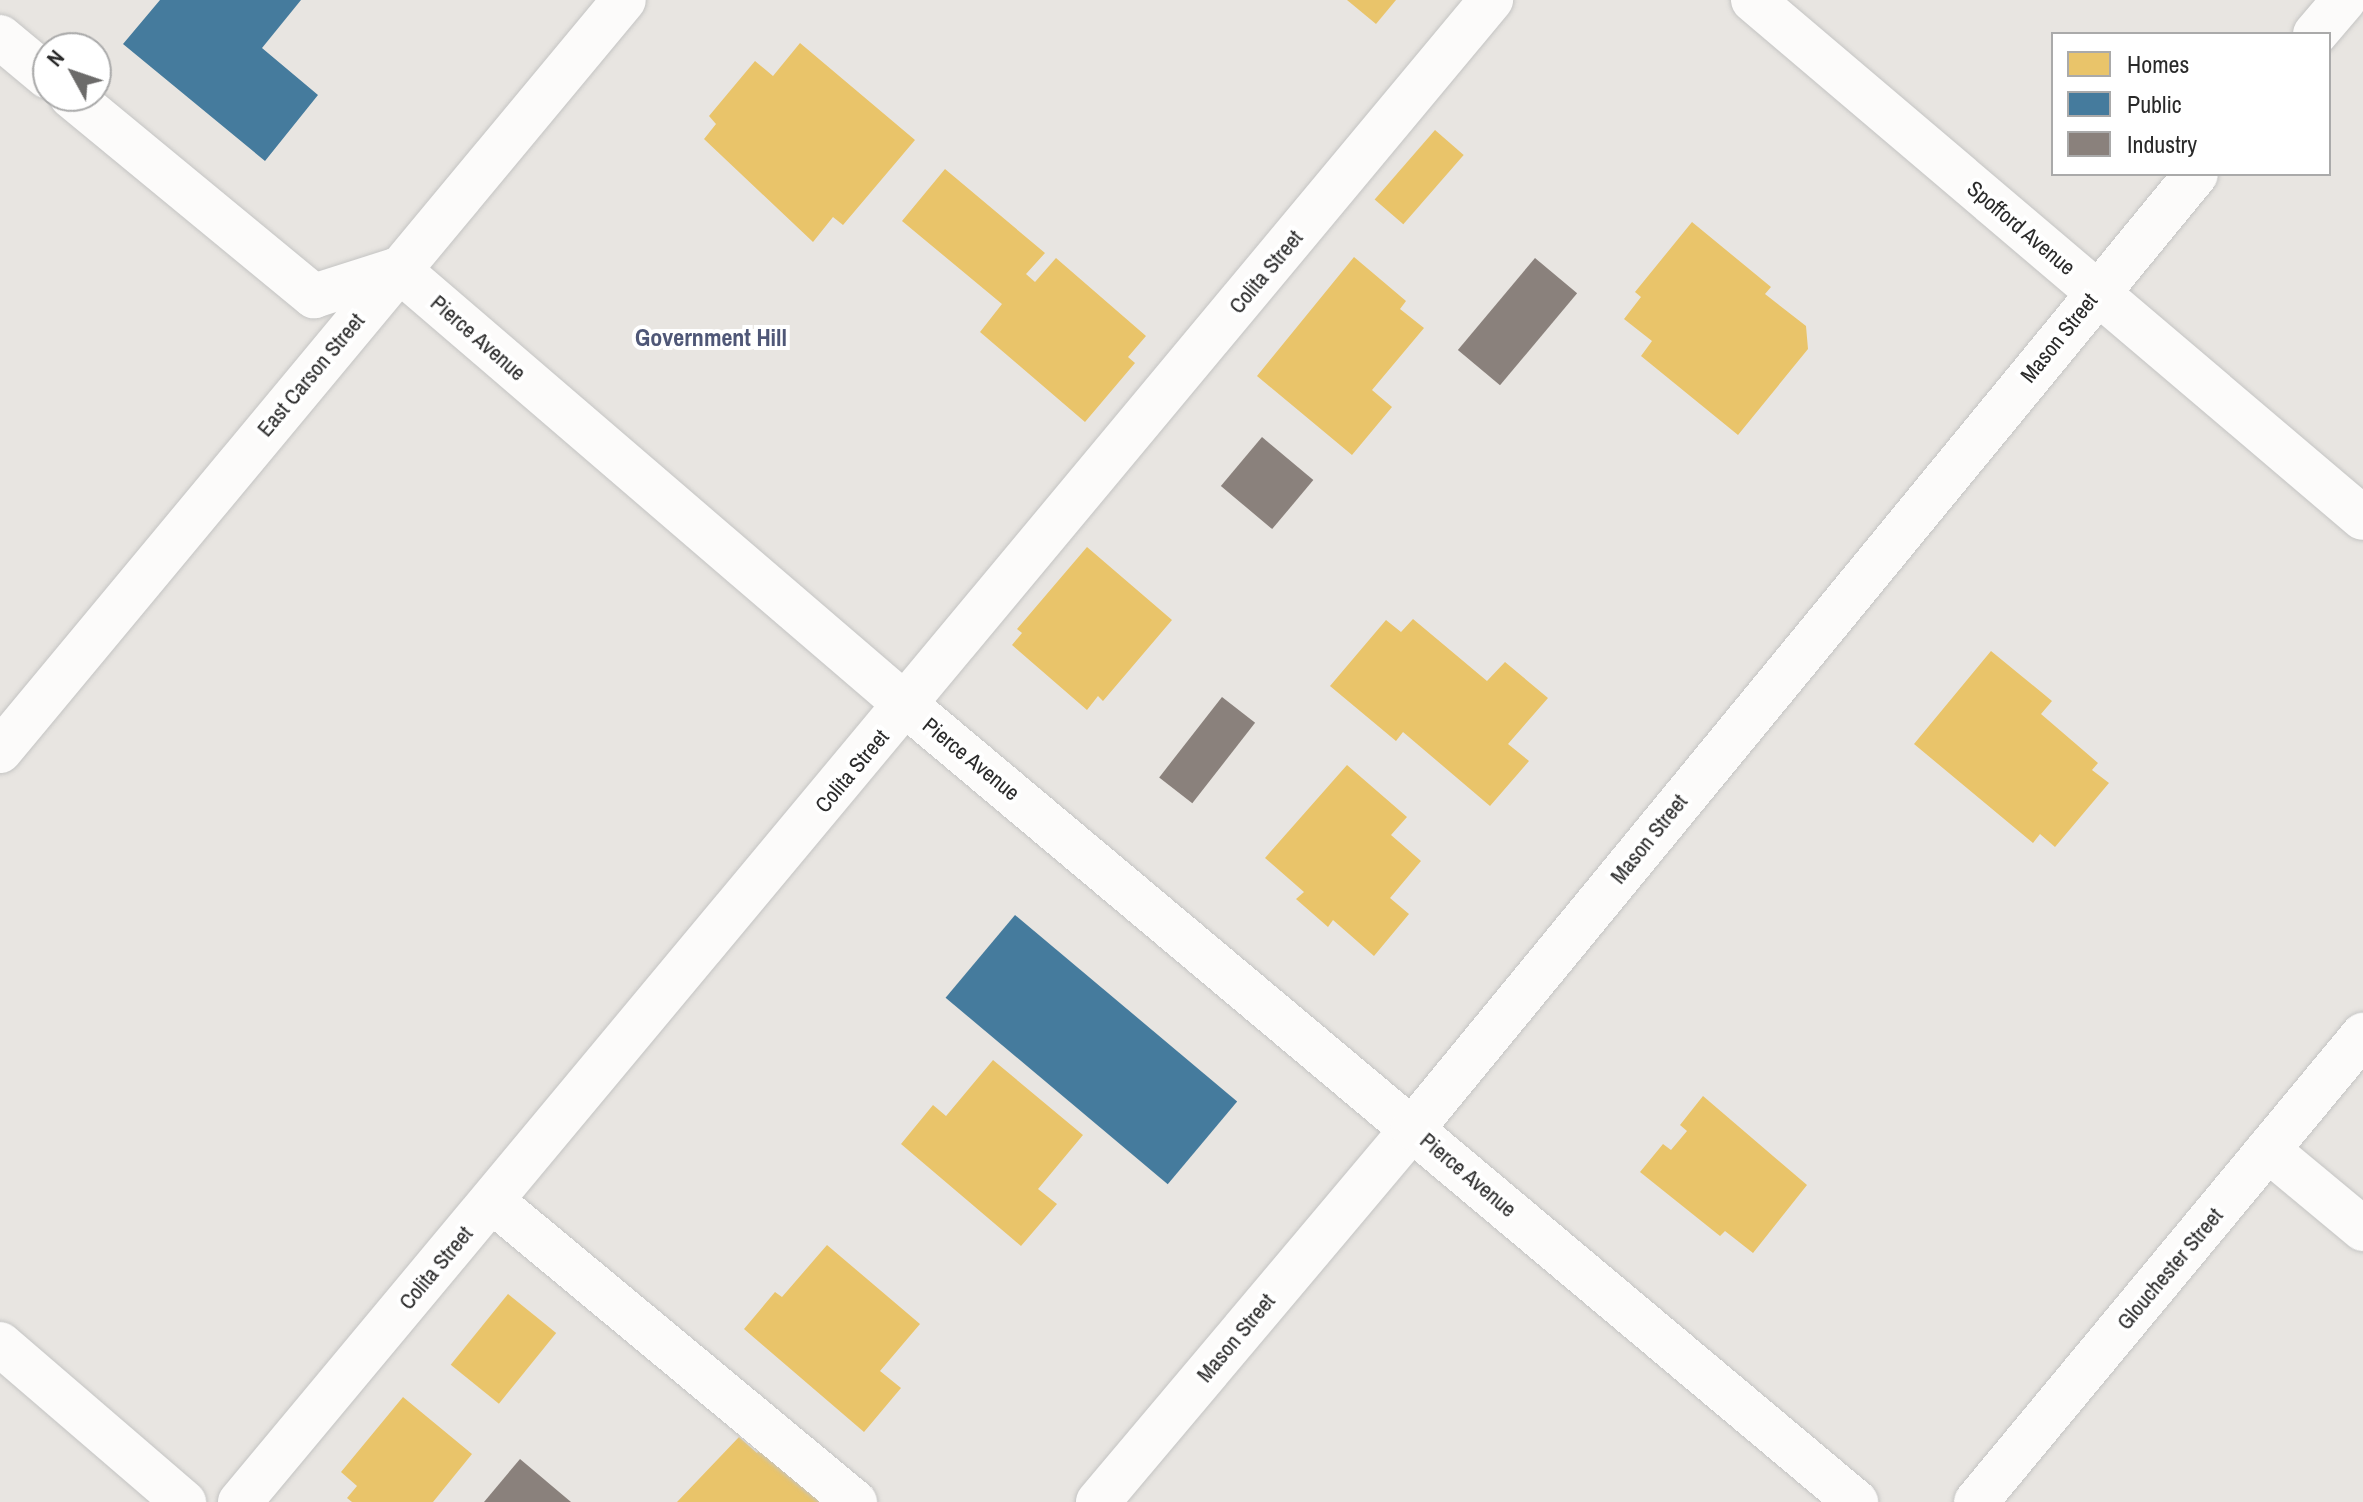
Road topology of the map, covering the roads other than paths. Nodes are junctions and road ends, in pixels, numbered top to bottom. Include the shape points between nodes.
1 (624, 0) edge
2 (1491, 0) edge
3 (1753, 0) edge
4 (2344, 0) edge
5 (2317, 32) edge
6 (0, 37) edge
7 (32, 64) edge
8 (90, 112) edge
9 (2194, 176) edge
10 (398, 269) junction
11 (2096, 292) junction
12 (2363, 518) edge
13 (907, 706) junction
14 (0, 751) edge
15 (2363, 1035) edge
16 (1413, 1128) junction
17 (2268, 1150) junction
18 (492, 1201) junction
19 (2363, 1229) edge
20 (0, 1344) edge
21 (184, 1502) edge
22 (240, 1502) edge
23 (855, 1502) edge
24 (1098, 1502) edge
25 (1856, 1502) edge
26 (1976, 1502) edge

1 - 10 street, East Carson Street
2 - 13 street, Colita Street
3 - 11 street, Spofford Avenue
4 - 5 street
6 - 7 street
8 - 10 street via 314,296
9 - 11 street, Mason Street
10 - 13 street, Pierce Avenue
10 - 14 street, East Carson Street
11 - 12 street, Spofford Avenue
11 - 16 street, Mason Street
13 - 16 street, Pierce Avenue
13 - 18 street, Colita Street
15 - 17 street, Glouchester Street
16 - 24 street, Mason Street
16 - 25 street, Pierce Avenue
17 - 19 street
17 - 26 street, Glouchester Street
18 - 22 street, Colita Street
18 - 23 street
20 - 21 street

